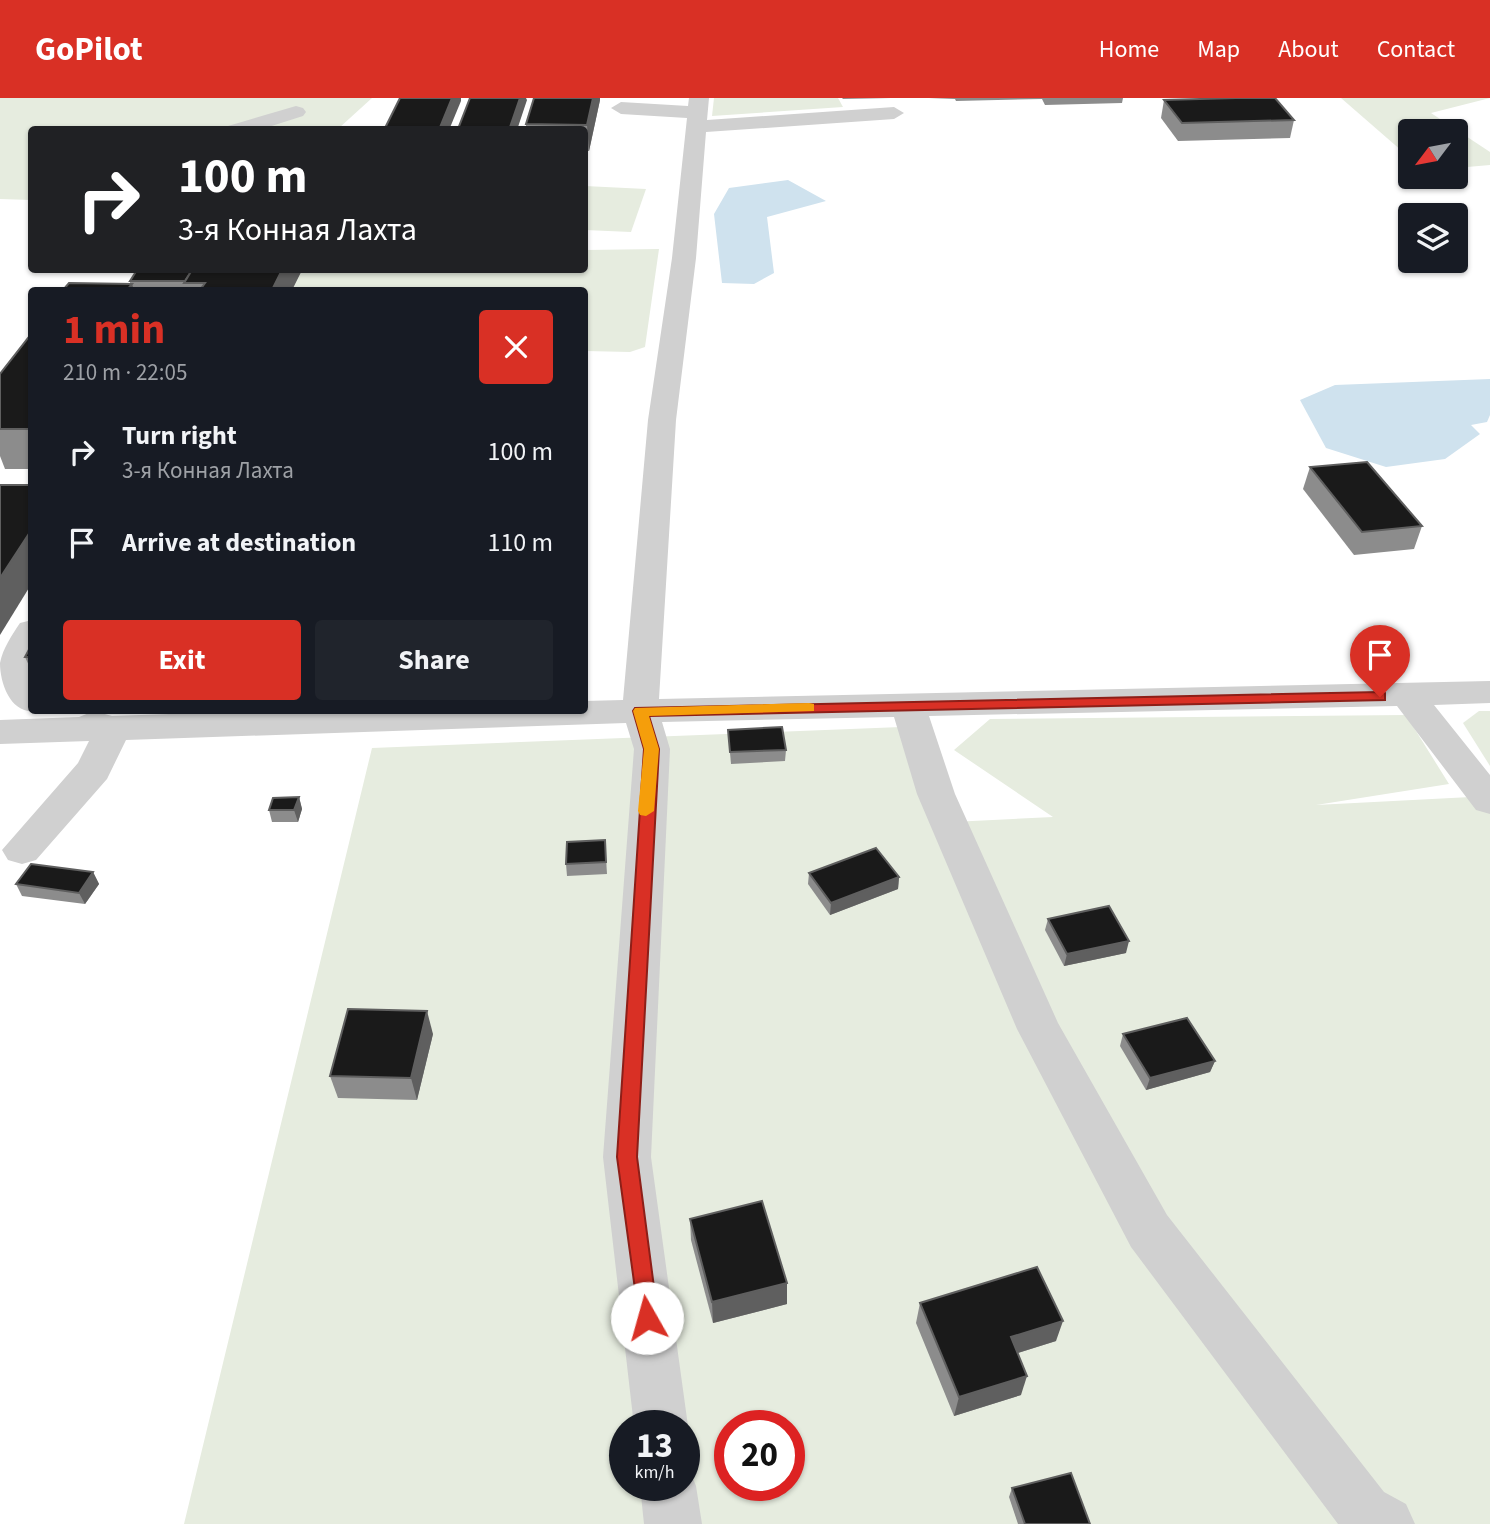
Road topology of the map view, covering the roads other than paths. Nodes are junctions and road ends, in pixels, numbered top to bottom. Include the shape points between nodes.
1 (621, 108) dead end
2 (697, 112) edge
3 (293, 113) edge
4 (894, 113) dead end
5 (249, 126) edge
6 (28, 637) edge
7 (1490, 692) edge
8 (1408, 696) junction
9 (28, 697) edge
10 (908, 706) junction
11 (640, 711) junction
12 (588, 713) edge
13 (67, 714) edge
14 (552, 714) edge
15 (113, 729) junction
16 (0, 732) edge
17 (1490, 802) edge
18 (22, 850) dead end
19 (659, 1410) edge
20 (670, 1501) edge
21 (673, 1524) edge
22 (1386, 1524) edge

1 - 2 street
2 - 4 street
2 - 11 street via 684,258 662,420
3 - 5 street
6 - 9 street via 15,668
7 - 8 street
8 - 10 street
8 - 17 street
10 - 11 street
10 - 22 street via 936,794 1039,1029 1149,1231 1364,1513
11 - 12 street
11 - 19 street via 652,749 627,1157
13 - 15 street
14 - 15 street
15 - 16 street
15 - 18 street via 94,770
20 - 21 street

